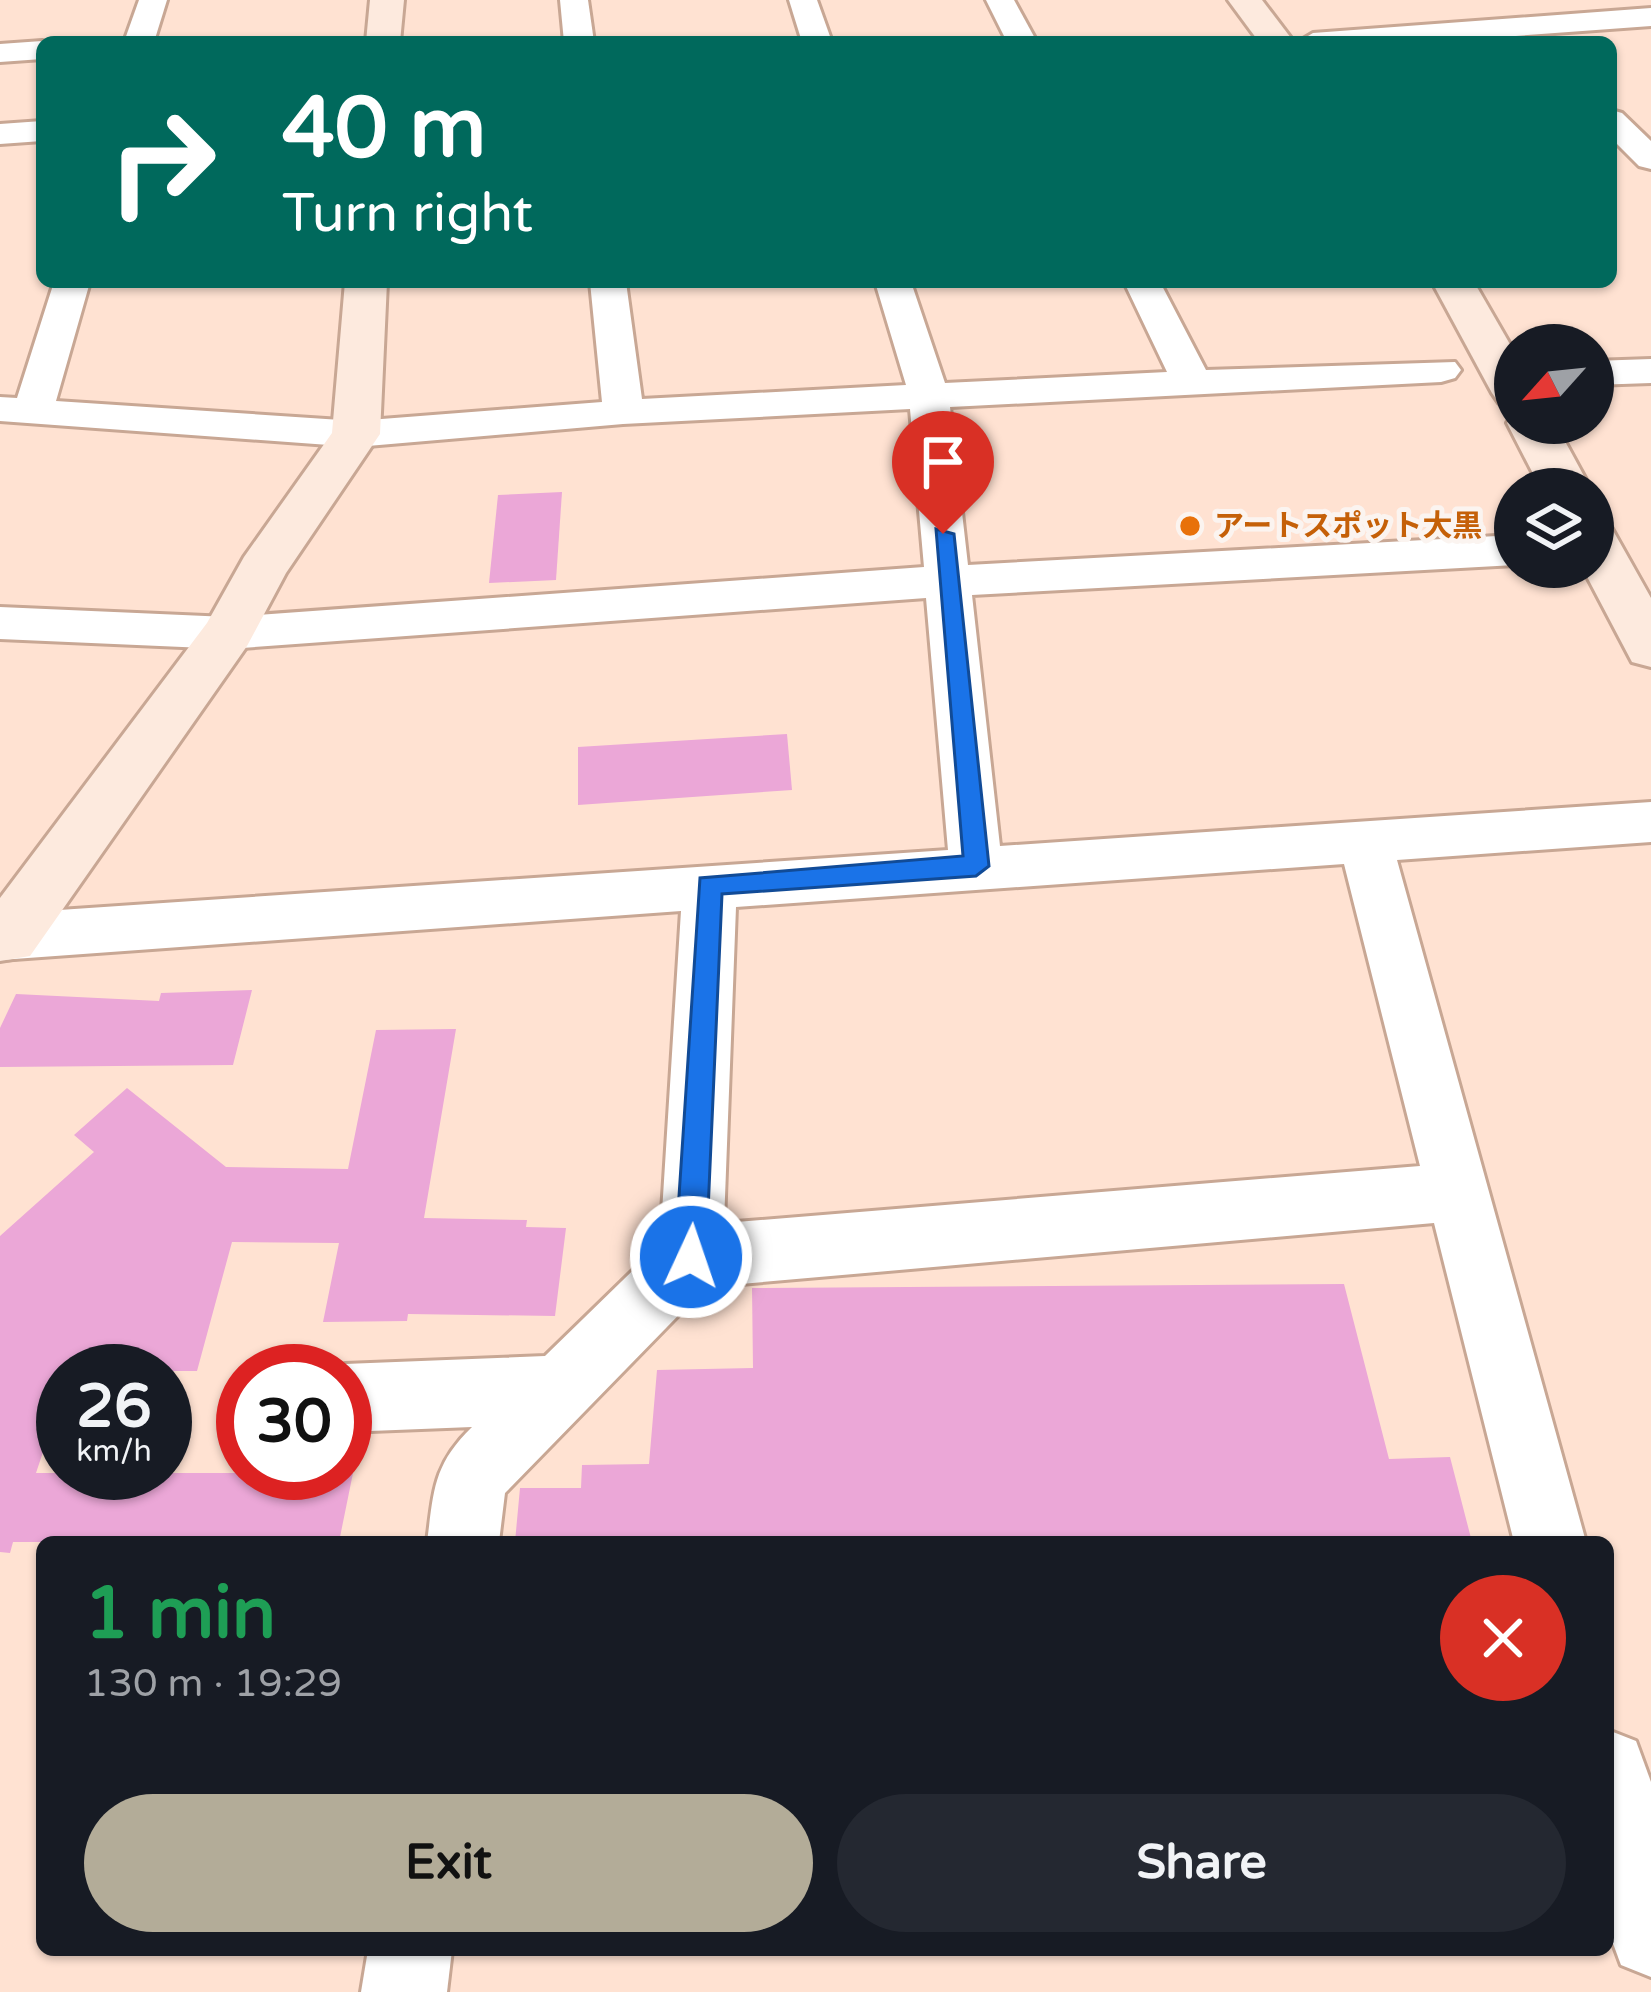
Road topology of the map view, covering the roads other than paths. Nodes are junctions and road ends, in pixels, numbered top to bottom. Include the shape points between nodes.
1 (153, 0) edge
2 (386, 0) edge
3 (574, 0) edge
4 (802, 0) edge
5 (1000, 0) edge
6 (1245, 0) edge
7 (1490, 0) edge
8 (1651, 17) edge
9 (1525, 34) edge
10 (141, 36) edge
11 (383, 36) edge
12 (578, 36) edge
13 (815, 36) edge
14 (1019, 36) edge
15 (1272, 36) edge
16 (1472, 36) edge
17 (36, 50) edge
18 (0, 52) edge
19 (1617, 126) edge
20 (36, 131) edge
21 (0, 134) edge
22 (1651, 159) edge
23 (69, 288) edge
24 (366, 288) edge
25 (609, 288) edge
26 (895, 288) edge
27 (1145, 288) edge
28 (1457, 288) edge
29 (1494, 351) edge
30 (1442, 370) dead end
31 (1651, 371) edge
32 (1614, 372) edge
33 (1192, 382) junction
34 (929, 395) junction
35 (16, 410) edge
36 (623, 412) junction
37 (356, 434) junction
38 (1494, 551) edge
39 (948, 580) junction
40 (1614, 580) edge
41 (0, 623) edge
42 (228, 633) junction
43 (1651, 648) edge
44 (1651, 822) edge
45 (1365, 841) junction
46 (976, 866) junction
47 (710, 885) junction
48 (2, 940) edge
49 (1460, 1192) junction
50 (691, 1257) junction
51 (559, 1389) junction
52 (372, 1397) edge
53 (464, 1536) edge
54 (1548, 1536) edge
55 (1614, 1751) edge
56 (1651, 1752) edge
57 (1614, 1792) edge
58 (1651, 1935) edge
59 (409, 1956) edge
60 (404, 1992) edge

1 - 10 street
2 - 11 street
3 - 12 street
4 - 13 street
5 - 14 street
6 - 15 street
7 - 9 street
8 - 9 street
9 - 16 street
17 - 18 street
19 - 22 street
20 - 21 street
23 - 35 street
24 - 37 street
25 - 36 street
26 - 34 street
27 - 33 street
28 - 29 street
30 - 33 street
31 - 32 street
33 - 34 street
34 - 36 street
34 - 39 street
35 - 37 street
36 - 37 street
37 - 42 street via 262,568
38 - 39 street
39 - 42 street
39 - 46 street
40 - 43 street
41 - 42 street
42 - 48 street
44 - 45 street
45 - 46 street
45 - 49 street
46 - 47 street
47 - 48 street
47 - 50 street
49 - 50 street
49 - 54 street
50 - 51 street
51 - 52 street
51 - 53 street via 471,1477
55 - 56 street
57 - 58 street
59 - 60 street

